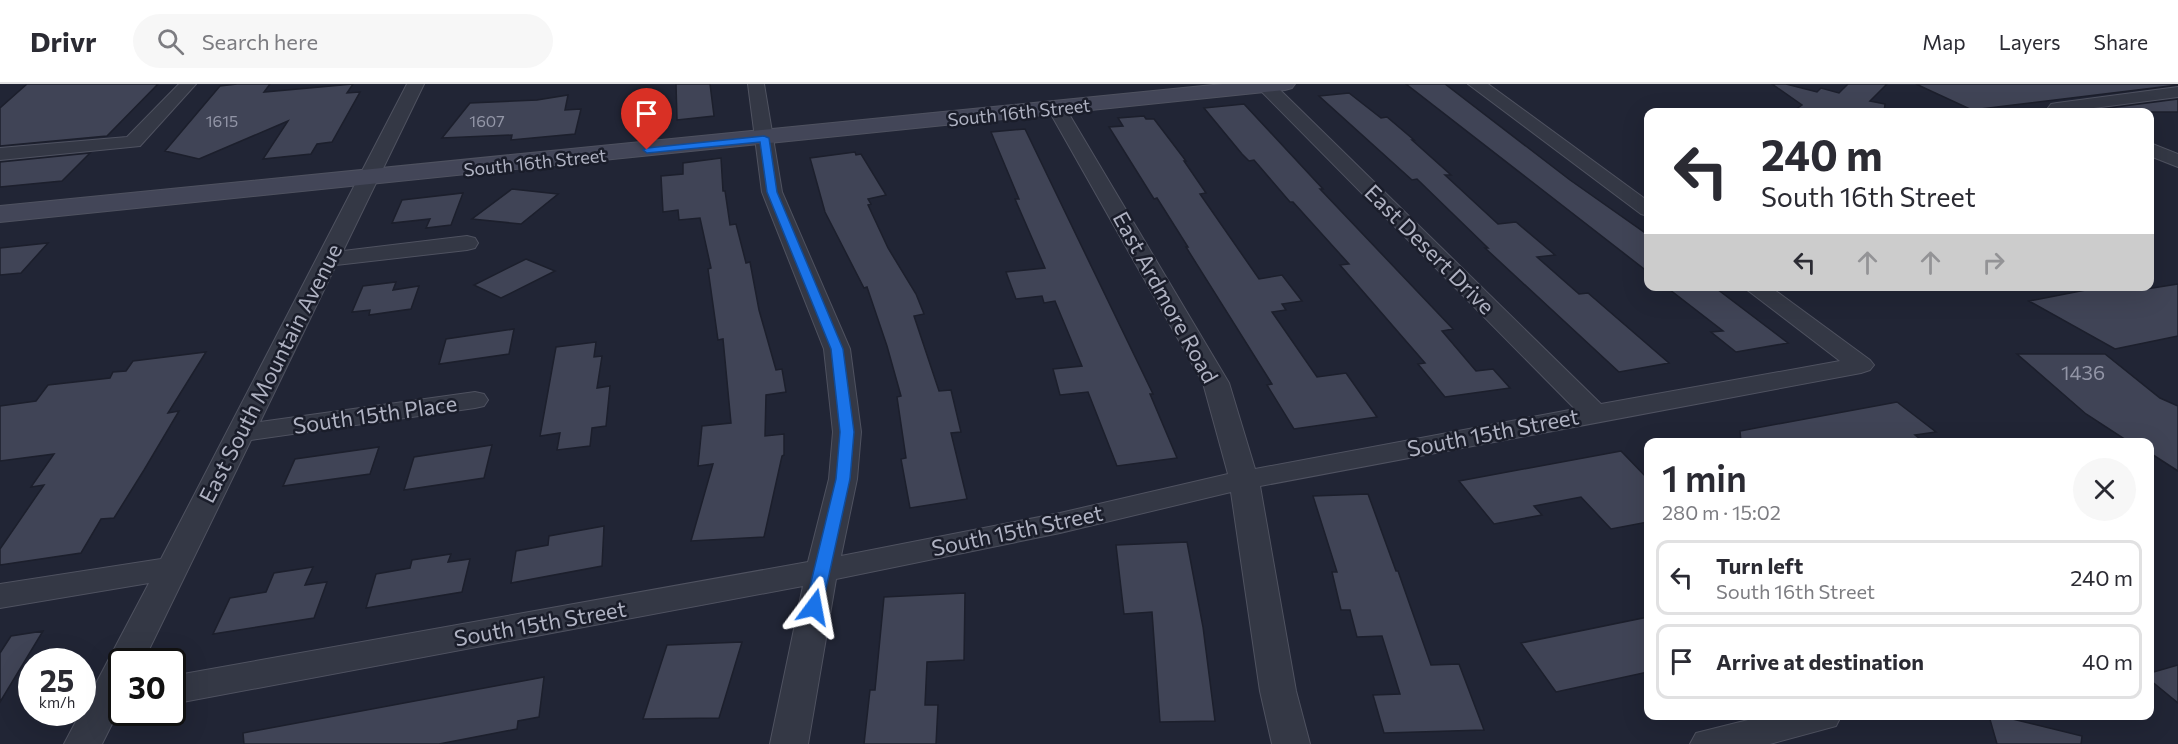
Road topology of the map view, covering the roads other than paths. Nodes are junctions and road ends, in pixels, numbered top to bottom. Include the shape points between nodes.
1 (188, 84) edge
2 (416, 84) edge
3 (756, 84) edge
4 (1477, 84) edge
5 (1275, 85) edge
6 (2178, 92) edge
7 (2075, 108) edge
8 (1057, 109) junction
9 (764, 138) junction
10 (2154, 151) edge
11 (0, 154) edge
12 (2178, 161) edge
13 (369, 177) junction
14 (1644, 207) edge
15 (0, 214) edge
16 (467, 243) dead end
17 (328, 259) junction
18 (1761, 291) edge
19 (475, 400) dead end
20 (1595, 413) junction
21 (240, 434) junction
22 (1244, 480) junction
23 (172, 568) junction
24 (822, 571) junction
25 (0, 596) edge
26 (132, 648) edge
27 (186, 687) edge
28 (108, 708) edge
29 (1807, 720) edge
30 (83, 744) edge
31 (789, 744) edge
32 (1292, 744) edge
33 (1709, 744) edge

1 - 11 street via 134,142
2 - 13 street, East South Mountain Avenue
3 - 9 street
4 - 14 street
5 - 8 main road, South 16th Street
5 - 20 street, East Desert Drive
6 - 7 street
8 - 9 main road, South 16th Street
8 - 22 street, East Ardmore Road via 1216,383
9 - 13 main road, South 16th Street
9 - 24 street via 772,192 837,349 847,432 843,479
10 - 12 street
13 - 15 main road, South 16th Street
13 - 17 street, East South Mountain Avenue
16 - 17 street
17 - 21 street, East South Mountain Avenue
18 - 20 street, South 15th Street via 1861,365
19 - 21 street, South 15th Place
20 - 22 street, South 15th Street
21 - 23 street, East South Mountain Avenue
22 - 24 street, South 15th Street via 1060,523
22 - 32 street, East Ardmore Road via 1278,691
23 - 25 street
23 - 26 street, East South Mountain Avenue
24 - 27 street, South 15th Street
24 - 31 street
28 - 30 street
29 - 33 street

